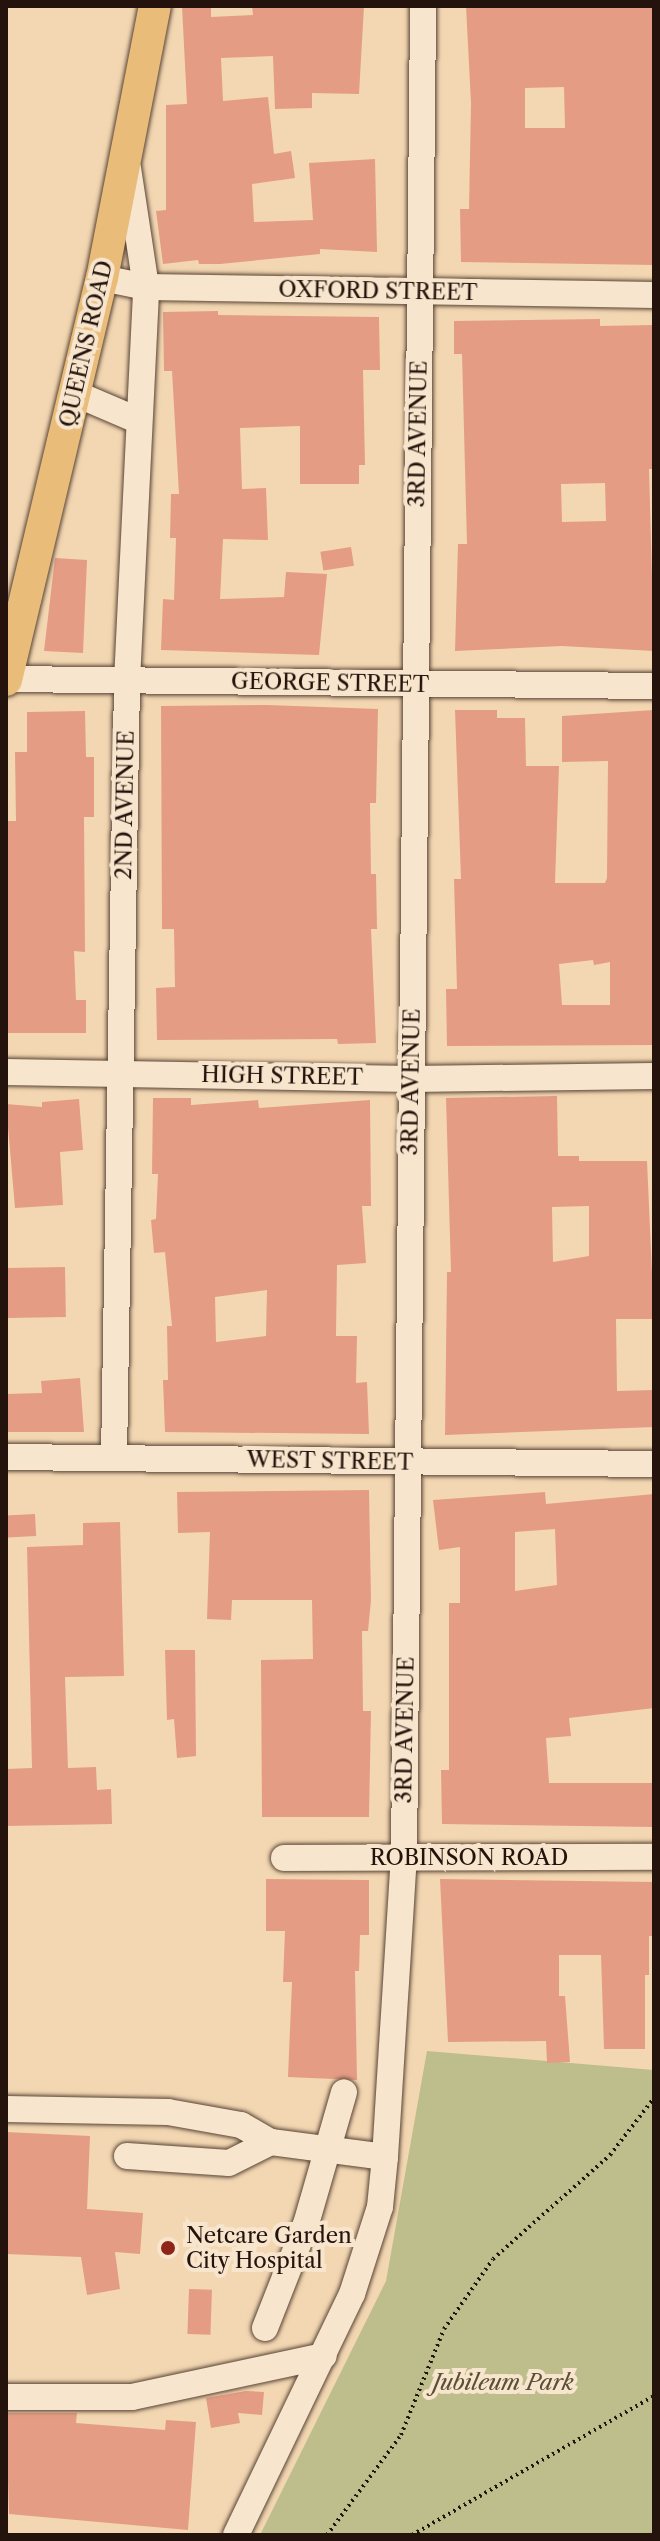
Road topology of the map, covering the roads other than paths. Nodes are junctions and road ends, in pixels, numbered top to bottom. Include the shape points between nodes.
1 (155, 6) edge
2 (423, 6) edge
3 (126, 154) junction
4 (102, 278) junction
5 (146, 287) junction
6 (420, 293) junction
7 (654, 295) edge
8 (74, 393) junction
9 (137, 420) junction
10 (6, 680) edge
11 (127, 681) junction
12 (416, 683) junction
13 (654, 686) edge
14 (6, 1072) edge
15 (120, 1073) junction
16 (654, 1076) edge
17 (411, 1079) junction
18 (6, 1457) edge
19 (114, 1458) junction
20 (408, 1462) junction
21 (654, 1464) edge
22 (654, 1857) edge
23 (284, 1858) dead end
24 (404, 1858) junction
25 (344, 2092) dead end
26 (6, 2109) edge
27 (271, 2142) junction
28 (330, 2153) junction
29 (127, 2156) dead end
30 (385, 2157) junction
31 (265, 2328) dead end
32 (324, 2356) junction
33 (6, 2397) edge
34 (236, 2535) edge

1 - 3 main road, QUEENS ROAD
2 - 6 street, 3RD AVENUE
3 - 4 main road, QUEENS ROAD
3 - 5 street, 2ND AVENUE
4 - 5 street, OXFORD STREET
4 - 8 main road, QUEENS ROAD
5 - 6 street, OXFORD STREET
5 - 9 street, 2ND AVENUE
6 - 7 street, OXFORD STREET
6 - 12 street, 3RD AVENUE
8 - 9 street
8 - 10 main road, QUEENS ROAD
9 - 11 street, 2ND AVENUE
10 - 11 street, GEORGE STREET
11 - 12 street, GEORGE STREET
11 - 15 street, 2ND AVENUE
12 - 13 street, GEORGE STREET
12 - 17 street, 3RD AVENUE
14 - 15 street, HIGH STREET
15 - 17 street, HIGH STREET
15 - 19 street, 2ND AVENUE
16 - 17 street, HIGH STREET
17 - 20 street, 3RD AVENUE
18 - 19 street, WEST STREET
19 - 20 street, WEST STREET
20 - 21 street, WEST STREET
20 - 24 street, 3RD AVENUE
22 - 24 street, ROBINSON ROAD
23 - 24 street, ROBINSON ROAD
24 - 30 street, 3RD AVENUE
25 - 28 street
26 - 27 street via 168,2112 241,2125
27 - 28 street
27 - 29 street via 229,2163
28 - 30 street
28 - 31 street
30 - 32 street, 3RD AVENUE via 368,2251
32 - 33 street via 132,2397
32 - 34 street, 3RD AVENUE

